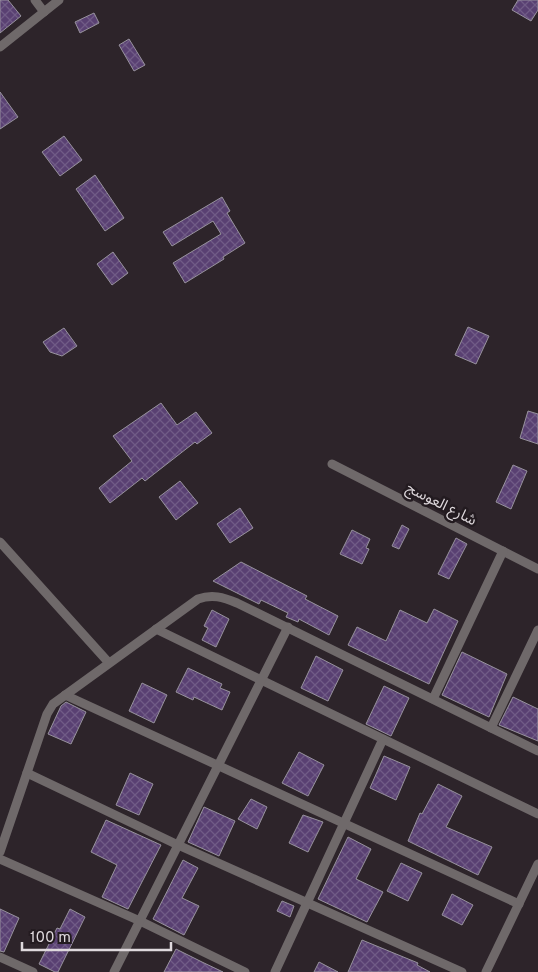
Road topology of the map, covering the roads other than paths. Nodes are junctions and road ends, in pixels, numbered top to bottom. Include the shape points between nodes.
1 (34, 0) edge
2 (59, 0) edge
3 (44, 12) junction
4 (0, 47) edge
5 (332, 464) dead end
6 (0, 542) edge
7 (503, 551) junction
8 (538, 569) edge
9 (288, 627) junction
10 (156, 629) junction
11 (538, 630) edge
12 (109, 663) junction
13 (261, 680) junction
14 (65, 695) junction
15 (433, 699) junction
16 (491, 728) junction
17 (383, 739) junction
18 (538, 751) edge
19 (218, 765) junction
20 (27, 773) junction
21 (538, 814) edge
22 (344, 823) junction
23 (178, 845) junction
24 (0, 852) edge
25 (0, 859) edge
26 (538, 864) edge
27 (308, 904) junction
28 (519, 904) junction
29 (140, 921) junction
30 (0, 957) edge
31 (33, 972) edge
32 (114, 972) edge
33 (245, 972) edge
34 (275, 972) edge
35 (462, 972) edge
36 (486, 972) edge

1 - 3 street
2 - 3 street
3 - 4 street
5 - 7 street, شارع العوسج
6 - 12 street
7 - 8 street, شارع العوسج
7 - 15 street
9 - 10 street via 236,602 206,596
9 - 13 street
9 - 15 street
10 - 12 street
10 - 13 street
11 - 16 street
12 - 14 street
13 - 17 street
13 - 19 street
14 - 19 street
14 - 20 street via 50,709
15 - 16 street
16 - 18 street
17 - 21 street
17 - 22 street
19 - 22 street
19 - 23 street
20 - 23 street
20 - 24 street
22 - 27 street
22 - 28 street
23 - 27 street
23 - 29 street
25 - 29 street
26 - 28 street
27 - 34 street
27 - 35 street
28 - 36 street
29 - 32 street
29 - 33 street
30 - 31 street

